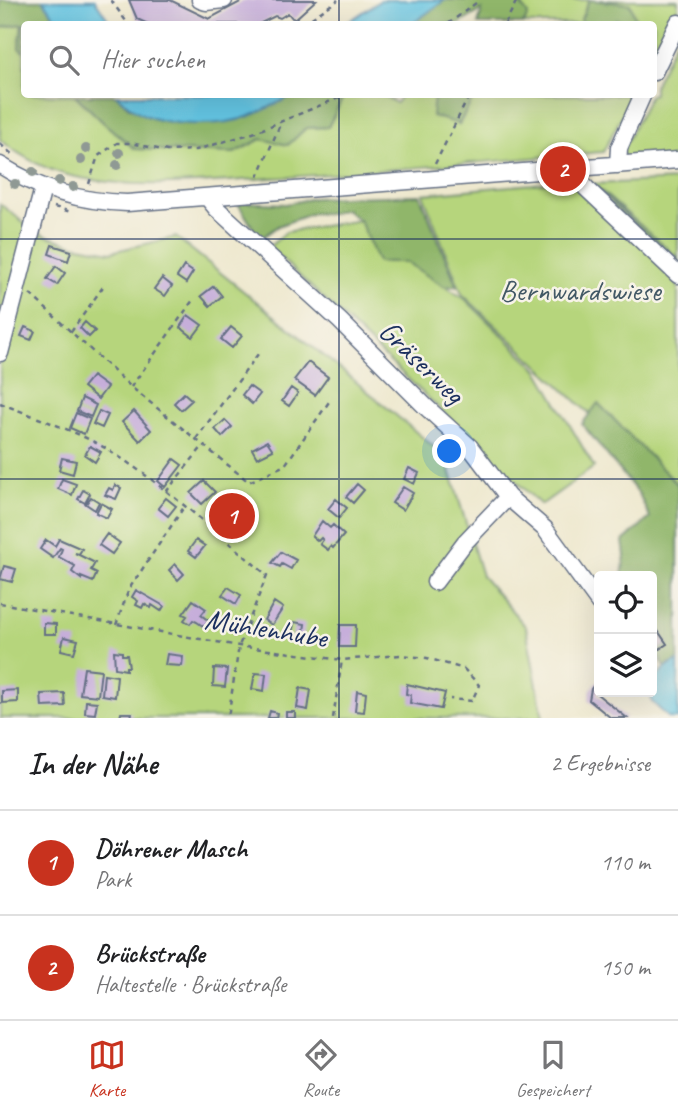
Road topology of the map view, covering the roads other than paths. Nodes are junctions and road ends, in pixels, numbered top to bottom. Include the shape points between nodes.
1 (200, 0) edge
2 (224, 0) edge
3 (678, 23) edge
4 (657, 64) edge
5 (641, 98) edge
6 (678, 160) edge
7 (0, 165) edge
8 (618, 165) junction
9 (578, 179) junction
10 (43, 188) junction
11 (207, 197) junction
12 (678, 275) edge
13 (0, 353) edge
14 (508, 497) junction
15 (435, 582) dead end
16 (594, 596) edge

1 - 2 street
3 - 4 street
5 - 8 street via 619,148
6 - 8 street
7 - 10 street
8 - 9 street
9 - 11 street via 436,180
9 - 12 street
10 - 11 street via 106,203
10 - 13 street
11 - 14 street, Gräserweg via 470,447
14 - 15 street
14 - 16 street, Gräserweg via 545,529

